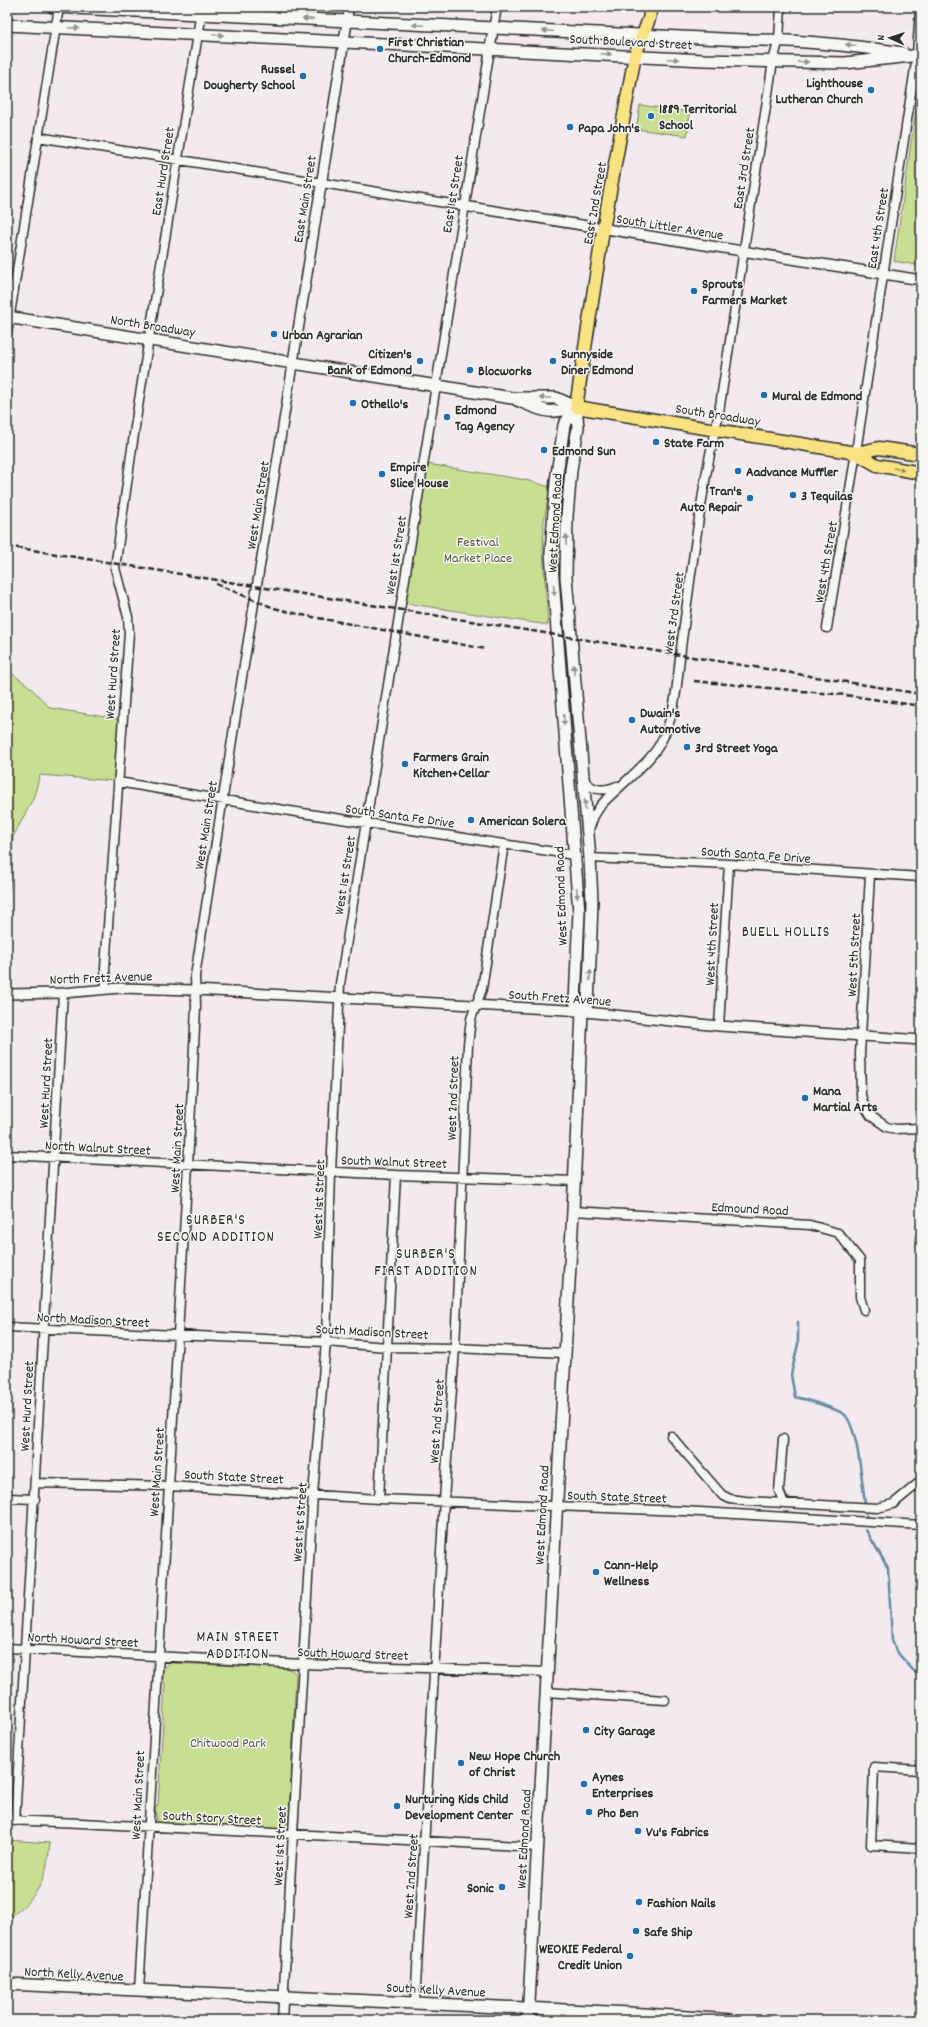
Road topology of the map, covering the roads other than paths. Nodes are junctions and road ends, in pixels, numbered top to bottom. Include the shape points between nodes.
1 (53, 7) edge
2 (59, 7) edge
3 (349, 7) edge
4 (496, 7) edge
5 (651, 7) edge
6 (781, 7) edge
7 (920, 7) edge
8 (201, 10) edge
9 (347, 22) junction
10 (7, 25) edge
11 (55, 27) junction
12 (493, 29) junction
13 (198, 34) junction
14 (643, 35) junction
15 (779, 39) junction
16 (344, 41) junction
17 (490, 49) junction
18 (635, 55) junction
19 (919, 55) edge
20 (773, 62) junction
21 (38, 137) junction
22 (178, 159) junction
23 (321, 183) junction
24 (464, 206) junction
25 (603, 230) junction
26 (744, 252) junction
27 (883, 273) junction
28 (921, 280) edge
29 (8, 317) edge
30 (7, 332) edge
31 (150, 339) junction
32 (293, 362) junction
33 (435, 386) junction
34 (576, 407) junction
35 (715, 429) junction
36 (856, 453) junction
37 (921, 454) edge
38 (921, 473) edge
39 (827, 628) dead end
40 (583, 779) junction
41 (118, 782) junction
42 (622, 784) junction
43 (222, 800) junction
44 (365, 823) junction
45 (588, 840) junction
46 (504, 844) junction
47 (574, 854) junction
48 (590, 858) junction
49 (729, 864) junction
50 (870, 875) junction
51 (921, 877) edge
52 (106, 989) junction
53 (195, 990) junction
54 (63, 993) junction
55 (7, 994) edge
56 (340, 998) junction
57 (476, 1006) junction
58 (582, 1012) junction
59 (719, 1026) junction
60 (862, 1036) junction
61 (921, 1040) edge
62 (921, 1128) edge
63 (7, 1155) edge
64 (53, 1158) junction
65 (188, 1165) junction
66 (331, 1172) junction
67 (396, 1176) junction
68 (462, 1176) junction
69 (574, 1181) junction
70 (573, 1211) junction
71 (864, 1310) dead end
72 (7, 1327) edge
73 (43, 1329) junction
74 (178, 1336) junction
75 (326, 1342) junction
76 (387, 1347) junction
77 (455, 1348) junction
78 (566, 1353) junction
79 (671, 1436) dead end
80 (783, 1439) dead end
81 (921, 1481) edge
82 (36, 1483) junction
83 (168, 1486) junction
84 (314, 1494) junction
85 (7, 1498) edge
86 (378, 1498) junction
87 (35, 1499) junction
88 (444, 1500) junction
89 (784, 1503) junction
90 (556, 1506) junction
91 (837, 1506) junction
92 (838, 1520) junction
93 (921, 1525) edge
94 (7, 1648) edge
95 (26, 1649) junction
96 (158, 1656) junction
97 (302, 1664) junction
98 (435, 1669) junction
99 (547, 1672) junction
100 (546, 1692) junction
101 (665, 1700) dead end
102 (921, 1770) edge
103 (11, 1820) edge
104 (149, 1827) junction
105 (292, 1835) junction
106 (426, 1840) junction
107 (538, 1847) junction
108 (921, 1848) edge
109 (7, 1984) edge
110 (139, 1991) junction
111 (283, 1997) junction
112 (415, 2003) junction
113 (528, 2008) junction
114 (282, 2020) edge
115 (528, 2020) edge
116 (731, 2020) edge

1 - 2 main road, South Boulevard Street
2 - 8 main road, South Boulevard Street
2 - 11 street
3 - 9 street
4 - 12 street, East 1st Street
5 - 14 main road, East 2nd Street
6 - 15 street, East 3rd Street
7 - 19 street, East 4th Street
9 -> 8 main road, South Boulevard Street
8 - 13 street, East Hurd Street
12 -> 9 main road, South Boulevard Street
9 - 16 street, East Main Street
10 - 11 main road, South Boulevard Street
11 -> 13 main road, South Boulevard Street
11 - 21 street
14 -> 12 main road, South Boulevard Street
12 - 17 street, East 1st Street
13 -> 16 main road, South Boulevard Street
13 - 22 street, East Hurd Street
14 - 15 main road, South Boulevard Street via 744,40
14 - 18 main road, East 2nd Street
19 -> 15 main road, South Boulevard Street via 848,44
15 - 20 street, East 3rd Street
16 - 17 main road, South Boulevard Street
16 - 23 street, East Main Street
17 -> 18 main road, South Boulevard Street
17 - 24 street, East 1st Street
18 -> 20 main road, South Boulevard Street via 650,58
18 - 25 main road, East 2nd Street
20 -> 19 main road, South Boulevard Street via 845,63
19 - 27 street, East 4th Street
20 - 26 street, East 3rd Street
21 - 22 street, South Littler Avenue
21 - 29 street
22 - 23 street, South Littler Avenue
22 - 31 street, East Hurd Street
23 - 24 street, South Littler Avenue
23 - 32 street, East Main Street
24 - 25 street, South Littler Avenue
24 - 33 street, East 1st Street
25 - 26 street, South Littler Avenue
25 - 34 main road, East 2nd Street
26 - 27 street, South Littler Avenue
26 - 35 street, East 3rd Street
27 - 28 street, South Littler Avenue
27 - 36 street, East 4th Street
29 - 30 street
29 - 31 main road, North Broadway
31 - 32 main road, North Broadway
31 - 41 street, West Hurd Street via 115,568 128,617 129,633
32 - 33 main road, South Broadway
32 - 43 street, West Main Street
33 - 34 main road, South Broadway via 512,398 556,398
33 - 44 street, West 1st Street
34 - 35 main road, South Broadway
40 -> 34 main road, West Edmond Road via 566,577 567,516 578,427
34 -> 47 main road, West Edmond Road via 564,425 556,481 551,553
35 - 36 main road, South Broadway
35 - 42 street, West 3rd Street via 701,504 674,711 658,748
36 - 37 main road, South Broadway via 879,448
36 -> 38 main road, South Broadway via 877,466
36 - 39 street, West 4th Street
40 - 42 street via 595,790
45 -> 40 main road, West Edmond Road
41 - 43 street, South Santa Fe Drive
41 - 52 street, West Hurd Street via 105,968
42 - 45 street, West 3rd Street via 594,816
43 - 44 street, South Santa Fe Drive
43 - 53 street, West Main Street
44 - 46 street, South Santa Fe Drive
44 - 56 street, West 1st Street
45 - 48 main road, West Edmond Road
46 - 47 street, South Santa Fe Drive
46 - 57 street, West 2nd Street via 482,989
47 -> 58 main road, West Edmond Road via 579,912 575,1002
48 - 49 street, South Santa Fe Drive
58 -> 48 main road, West Edmond Road via 588,1003 592,901
49 - 50 street, South Santa Fe Drive
49 - 59 street, West 4th Street
50 - 51 street, South Santa Fe Drive
50 - 60 street, West 5th Street
52 - 53 street, North Fretz Avenue
52 - 54 street, North Fretz Avenue
53 - 56 street, South Fretz Avenue
53 - 65 street, West Main Street
54 - 55 street, North Fretz Avenue
54 - 64 street, West Hurd Street
56 - 57 street, South Fretz Avenue
56 - 66 street, West 1st Street
57 - 58 street, South Fretz Avenue
57 - 68 street, West 2nd Street via 471,1019 468,1045
58 - 59 street, South Fretz Avenue
58 - 69 main road, West Edmond Road
59 - 60 street, South Fretz Avenue
60 - 61 street, South Fretz Avenue
60 - 62 street, West 5th Street via 861,1095 871,1116 887,1127
63 - 64 street, North Walnut Street
64 - 65 street, North Walnut Street
64 - 73 street, West Hurd Street
65 - 66 street, South Walnut Street
65 - 74 street, West Main Street
66 - 67 street, South Walnut Street
66 - 75 street, West 1st Street
67 - 68 street, South Walnut Street
67 - 76 street
68 - 69 street, South Walnut Street
68 - 77 street, West 2nd Street
69 - 70 main road, West Edmond Road
70 - 71 street, Edmound Road via 826,1228 838,1233 860,1260 860,1297
70 - 78 main road, West Edmond Road
72 - 73 street, North Madison Street
73 - 74 street, North Madison Street
73 - 82 street, West Hurd Street
74 - 75 street, South Madison Street
74 - 83 street, West Main Street
75 - 76 street, South Madison Street
75 - 84 street, West 1st Street
76 - 77 street, South Madison Street
76 - 86 street
77 - 78 street, South Madison Street
77 - 88 street, West 2nd Street
78 - 90 main road, West Edmond Road
79 - 89 street via 722,1494 730,1499
80 - 89 street via 779,1491
81 - 91 street via 893,1504 885,1507
82 - 83 street, South State Street
82 - 87 street, West Hurd Street
83 - 84 street, South State Street
83 - 96 street, West Main Street
84 - 86 street, South State Street
84 - 97 street, West 1st Street
85 - 87 street
86 - 88 street, South State Street
87 - 95 street, West Hurd Street
88 - 90 street, South State Street
88 - 98 street, West 2nd Street
89 - 91 street
90 - 92 street, South State Street
90 - 99 main road, West Edmond Road
91 - 92 street
92 - 93 street, South State Street
94 - 95 street, North Howard Street
95 - 96 street, North Howard Street
95 - 103 street, West Hurd Street
96 - 97 street, South Howard Street
96 - 104 street, West Main Street
97 - 98 street, South Howard Street
97 - 105 street, West 1st Street
98 - 99 street, South Howard Street
98 - 106 street, West 2nd Street
99 - 100 main road, West Edmond Road
100 - 101 street
100 - 107 main road, West Edmond Road
102 - 108 street via 874,1767 871,1845
103 - 104 street, South Story Street
104 - 105 street, South Story Street
104 - 110 street, West Main Street
105 - 106 street, South Story Street
105 - 111 street, West 1st Street
106 - 107 street, South Story Street
106 - 112 street, West 2nd Street
107 - 113 main road, West Edmond Road
109 - 110 main road, North Kelly Avenue
110 - 111 main road, South Kelly Avenue
111 - 112 main road, South Kelly Avenue
111 - 114 street, West 1st Street
112 - 113 main road, South Kelly Avenue
113 - 115 main road, West Edmond Road
113 - 116 main road, South Kelly Avenue

